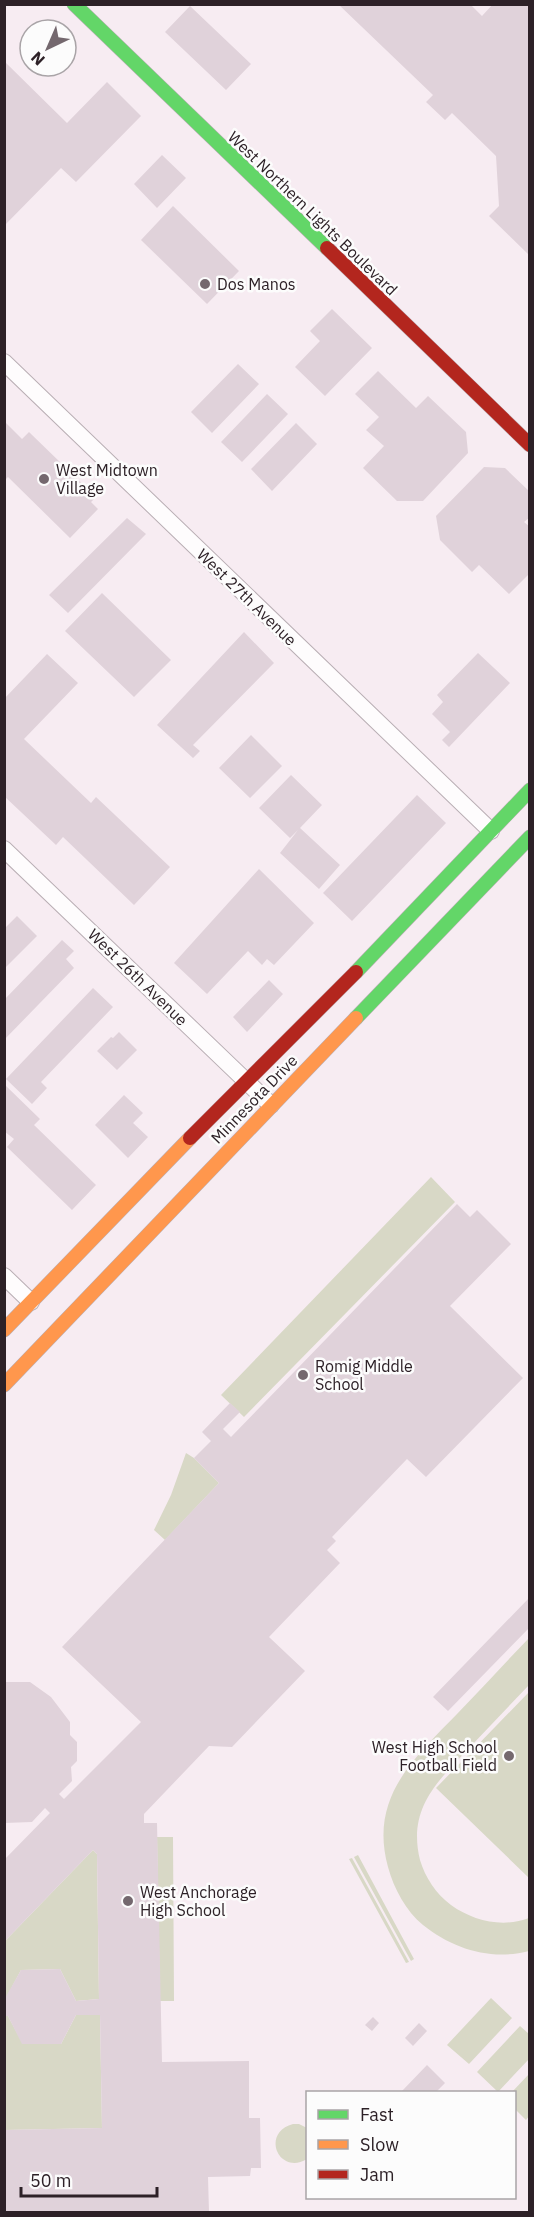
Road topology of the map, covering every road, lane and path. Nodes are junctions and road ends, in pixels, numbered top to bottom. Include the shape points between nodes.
1 (74, 4) edge
2 (4, 362) edge
3 (530, 445) edge
4 (530, 790) edge
5 (490, 831) junction
6 (530, 837) edge
7 (4, 849) edge
8 (246, 1081) junction
9 (271, 1105) junction
10 (4, 1276) edge
11 (32, 1302) junction
12 (4, 1330) edge
13 (4, 1385) edge

1 - 3 main road, West Northern Lights Boulevard
2 - 5 street, West 27th Avenue
4 - 5 main road, Minnesota Drive
5 - 8 main road, Minnesota Drive
6 - 9 main road, Minnesota Drive
7 - 8 street, West 26th Avenue
8 - 9 street, West 26th Avenue
8 - 11 main road, Minnesota Drive
9 - 13 main road, Minnesota Drive
10 - 11 street
11 - 12 main road, Minnesota Drive

